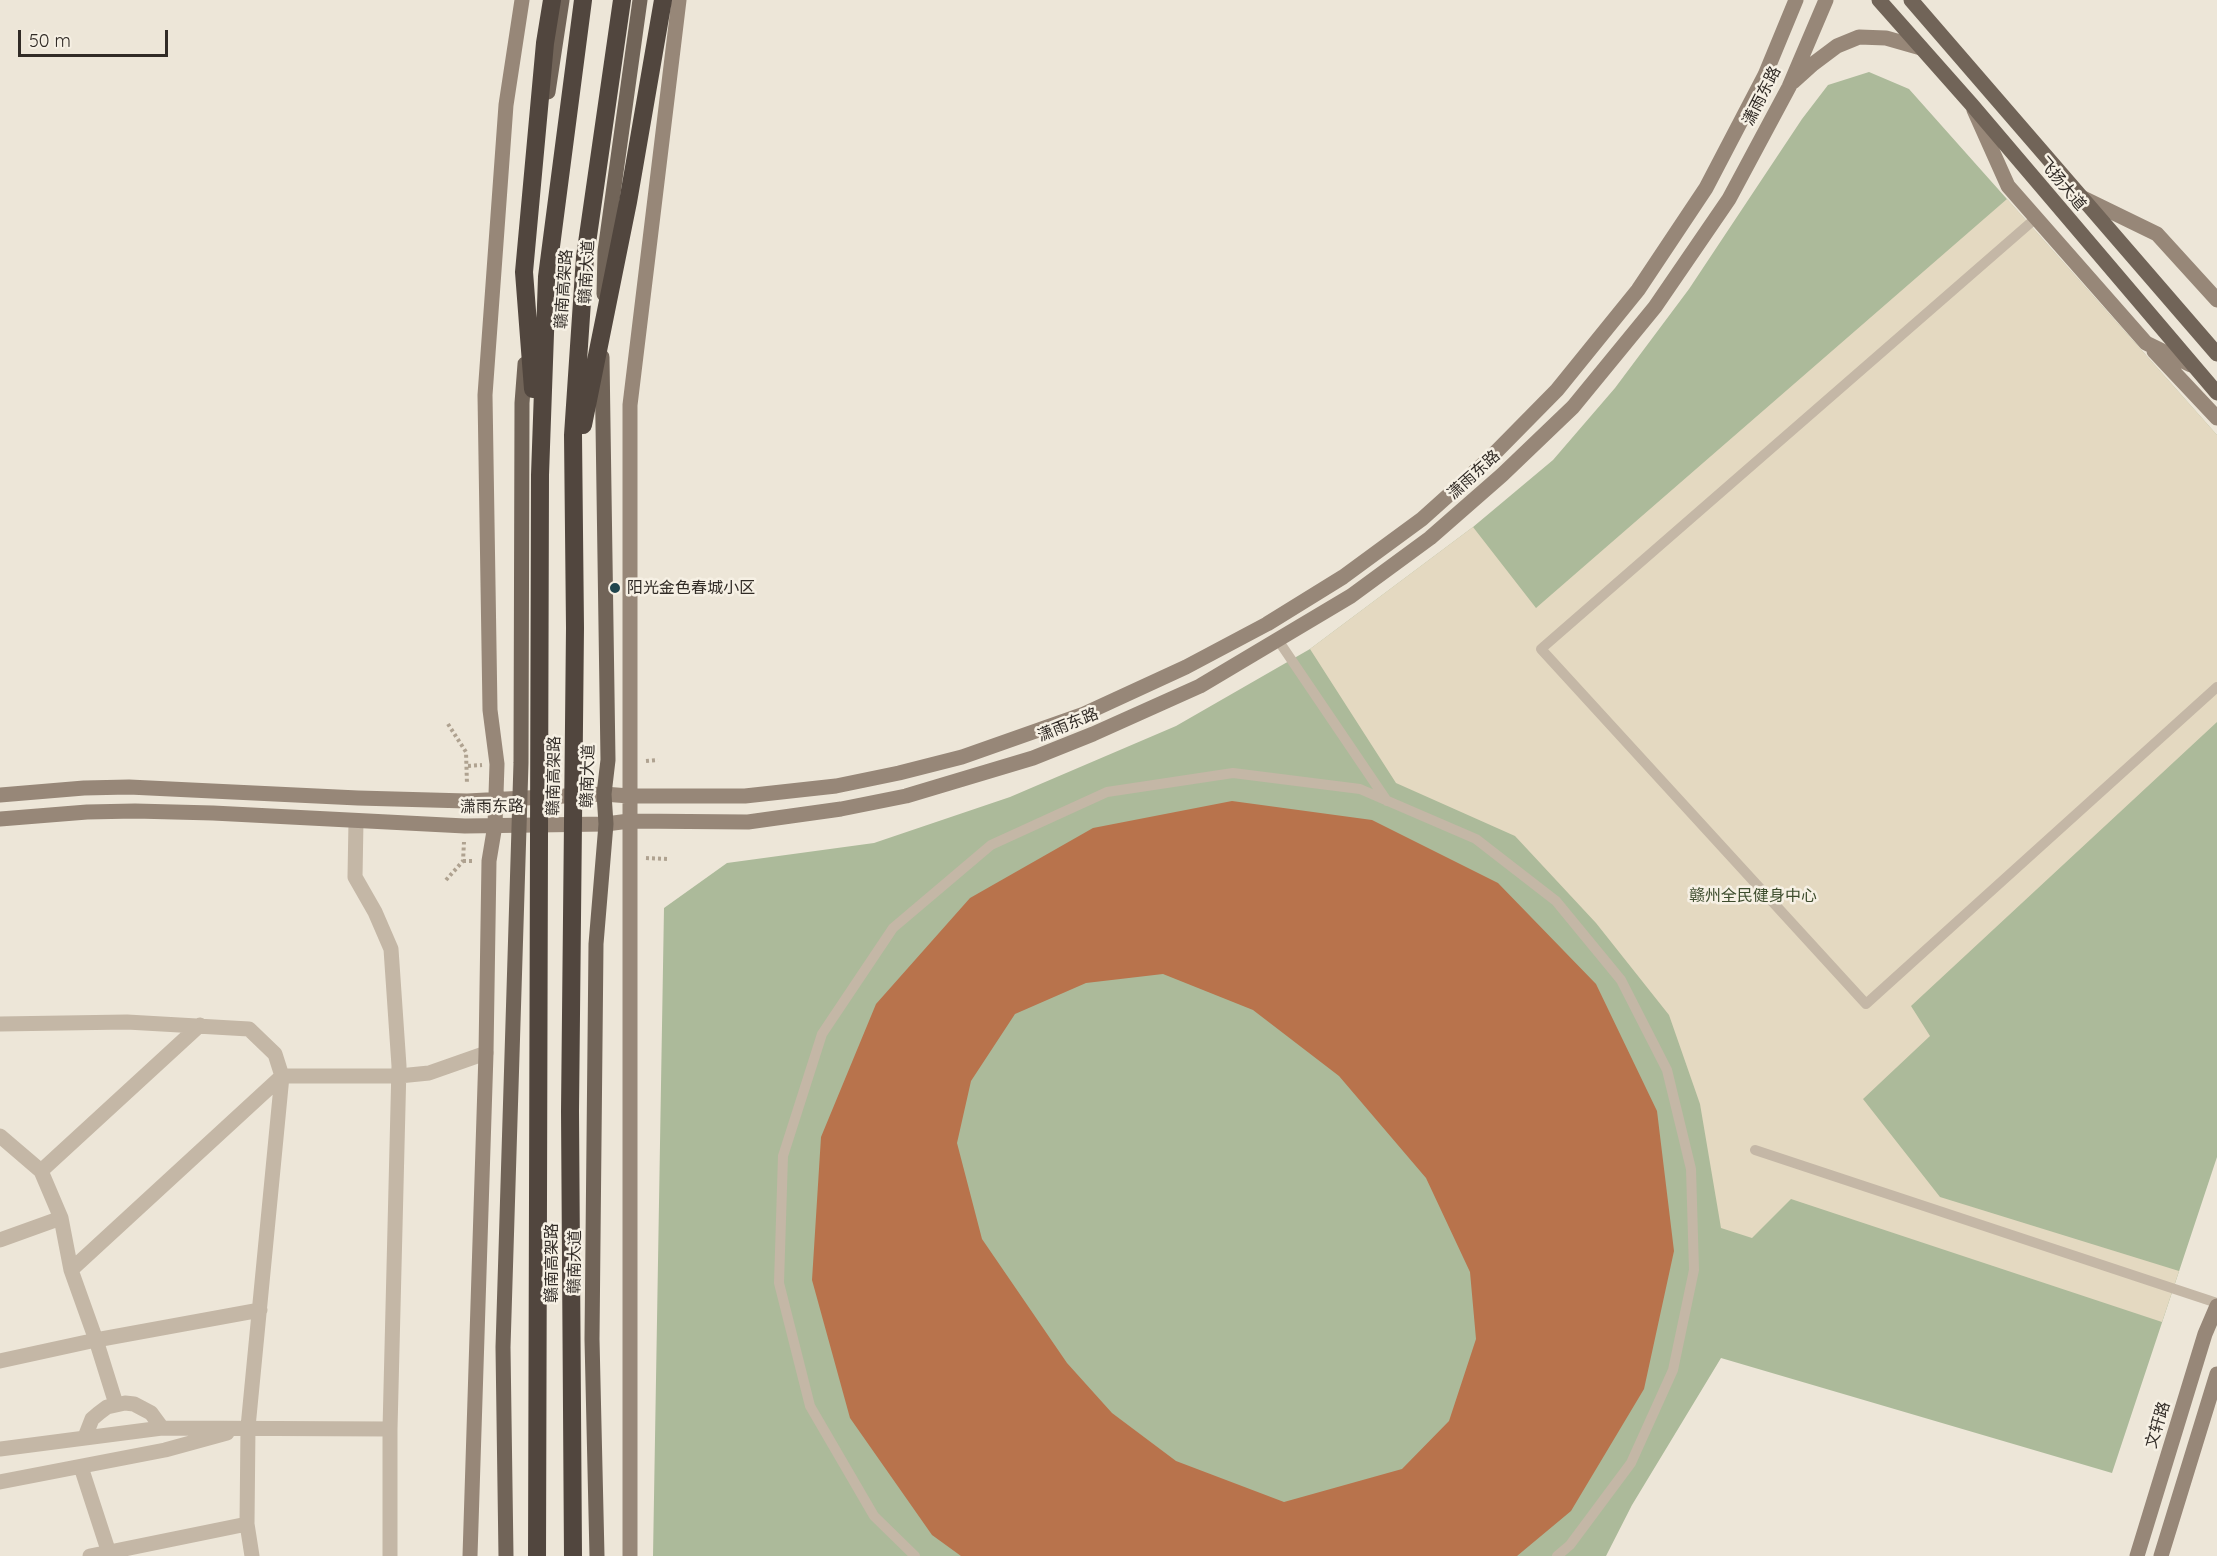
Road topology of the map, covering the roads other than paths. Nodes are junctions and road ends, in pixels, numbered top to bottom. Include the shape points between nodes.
1 (522, 0) edge
2 (552, 0) edge
3 (562, 0) edge
4 (583, 0) edge
5 (622, 0) edge
6 (640, 0) edge
7 (663, 0) edge
8 (679, 0) edge
9 (1796, 0) edge
10 (1826, 0) edge
11 (1879, 0) edge
12 (1911, 0) edge
13 (1921, 48) junction
14 (1789, 87) junction
15 (1972, 105) junction
16 (2081, 197) junction
17 (2036, 218) junction
18 (2217, 300) edge
19 (2146, 343) junction
20 (2217, 354) edge
21 (2191, 365) junction
22 (2217, 393) edge
23 (2217, 418) edge
24 (574, 473) junction
25 (540, 475) junction
26 (1278, 640) junction
27 (2217, 687) edge
28 (604, 794) junction
29 (0, 795) edge
30 (629, 796) junction
31 (520, 798) junction
32 (496, 800) junction
33 (1387, 801) junction
34 (0, 819) edge
35 (356, 821) junction
36 (629, 821) junction
37 (606, 824) junction
38 (495, 825) junction
39 (519, 825) junction
40 (0, 1024) edge
41 (200, 1025) junction
42 (486, 1053) junction
43 (282, 1076) junction
44 (399, 1076) junction
45 (0, 1136) edge
46 (1755, 1150) dead end
47 (41, 1171) junction
48 (61, 1218) junction
49 (0, 1240) edge
50 (71, 1270) junction
51 (2217, 1305) edge
52 (260, 1310) junction
53 (2211, 1336) edge
54 (96, 1340) junction
55 (0, 1361) edge
56 (2217, 1374) edge
57 (116, 1404) junction
58 (162, 1428) junction
59 (248, 1428) junction
60 (390, 1429) junction
61 (85, 1437) junction
62 (0, 1449) edge
63 (81, 1467) junction
64 (0, 1482) edge
65 (247, 1524) junction
66 (110, 1555) edge
67 (90, 1556) edge
68 (252, 1556) edge
69 (390, 1556) edge
70 (471, 1556) edge
71 (506, 1556) edge
72 (537, 1556) edge
73 (573, 1556) edge
74 (597, 1556) edge
75 (630, 1556) edge
76 (915, 1556) edge
77 (1557, 1556) edge
78 (2137, 1556) edge
79 (2161, 1556) edge

1 - 32 main road via 506,105 485,395 490,710 497,764
2 - 25 highway, bridge via 524,272
3 - 31 main road via 546,107 522,403
4 - 25 highway, 赣南高架路, bridge via 547,277
5 - 24 highway, 赣南高架路, bridge via 585,257
6 - 28 main road, 赣南大道 via 604,251 602,396 608,760
7 - 24 highway, bridge
8 - 30 main road via 630,405
9 - 30 main road, 潇雨东路 via 1765,75 1706,188 1638,290 1557,390 1491,457 1422,519 1343,577 1186,667 1084,714 962,757 825,787 745,796
10 - 14 main road, 潇雨东路
11 - 13 main road, 飞扬大道
12 - 16 main road, 飞扬大道
13 - 14 main road via 1886,38 1859,37 1837,46
13 - 15 main road, 飞扬大道
14 - 26 main road, 潇雨东路 via 1729,199 1655,307 1573,407 1430,538 1351,596
15 - 17 main road via 2008,186
15 - 21 main road, 飞扬大道
16 - 18 main road via 2157,234
16 - 20 main road, 飞扬大道
17 - 19 main road
17 - 27 lane via 1541,649 1866,1004
19 - 21 main road
19 - 23 main road
21 - 22 main road, 飞扬大道
24 - 73 highway, 赣南高架路, bridge via 570,1111
25 - 72 highway, 赣南高架路, bridge
26 - 33 lane
26 - 36 main road, 潇雨东路 via 1200,686 1094,734 1033,758 906,796 748,822
28 - 30 main road, 潇雨东路
28 - 31 main road, 潇雨东路
28 - 37 main road, 赣南大道
29 - 32 main road, 潇雨东路 via 129,788
30 - 36 main road
31 - 32 main road, 潇雨东路
31 - 39 main road
32 - 38 main road
33 - 76 lane via 1359,789 1233,773 1107,792 991,845 973,860 893,928 822,1034 783,1156 779,1283 810,1406 874,1516
33 - 77 lane via 1476,839 1556,901 1621,980 1667,1070 1691,1169 1694,1270 1673,1370 1631,1463 1570,1545
34 - 35 main road, 潇雨东路 via 135,812
35 - 38 main road, 潇雨东路
35 - 44 street via 355,877 391,949
36 - 37 main road, 潇雨东路
36 - 75 main road
37 - 39 main road, 潇雨东路
37 - 74 main road, 赣南大道 via 596,944 592,1339
38 - 39 main road, 潇雨东路
38 - 42 main road via 489,861
39 - 71 main road via 503,1347
40 - 41 street
41 - 43 street via 249,1029 275,1054
41 - 47 street
42 - 44 street via 429,1073
42 - 70 main road
43 - 44 street
43 - 50 street
43 - 52 street
44 - 60 street
45 - 47 street
46 - 51 lane
47 - 48 street
48 - 49 street
48 - 50 street
50 - 54 street
51 - 53 main road, 文轩路
52 - 54 street
52 - 59 street
53 - 78 main road, 文轩路
54 - 55 street
54 - 57 street
56 - 79 main road
57 - 58 street via 143,1407
57 - 61 street via 92,1419
58 - 59 street
58 - 61 street
59 - 60 street
59 - 63 street
59 - 65 street
60 - 69 street
61 - 62 street
63 - 64 street
63 - 66 street
65 - 66 street
65 - 68 street
66 - 67 street

